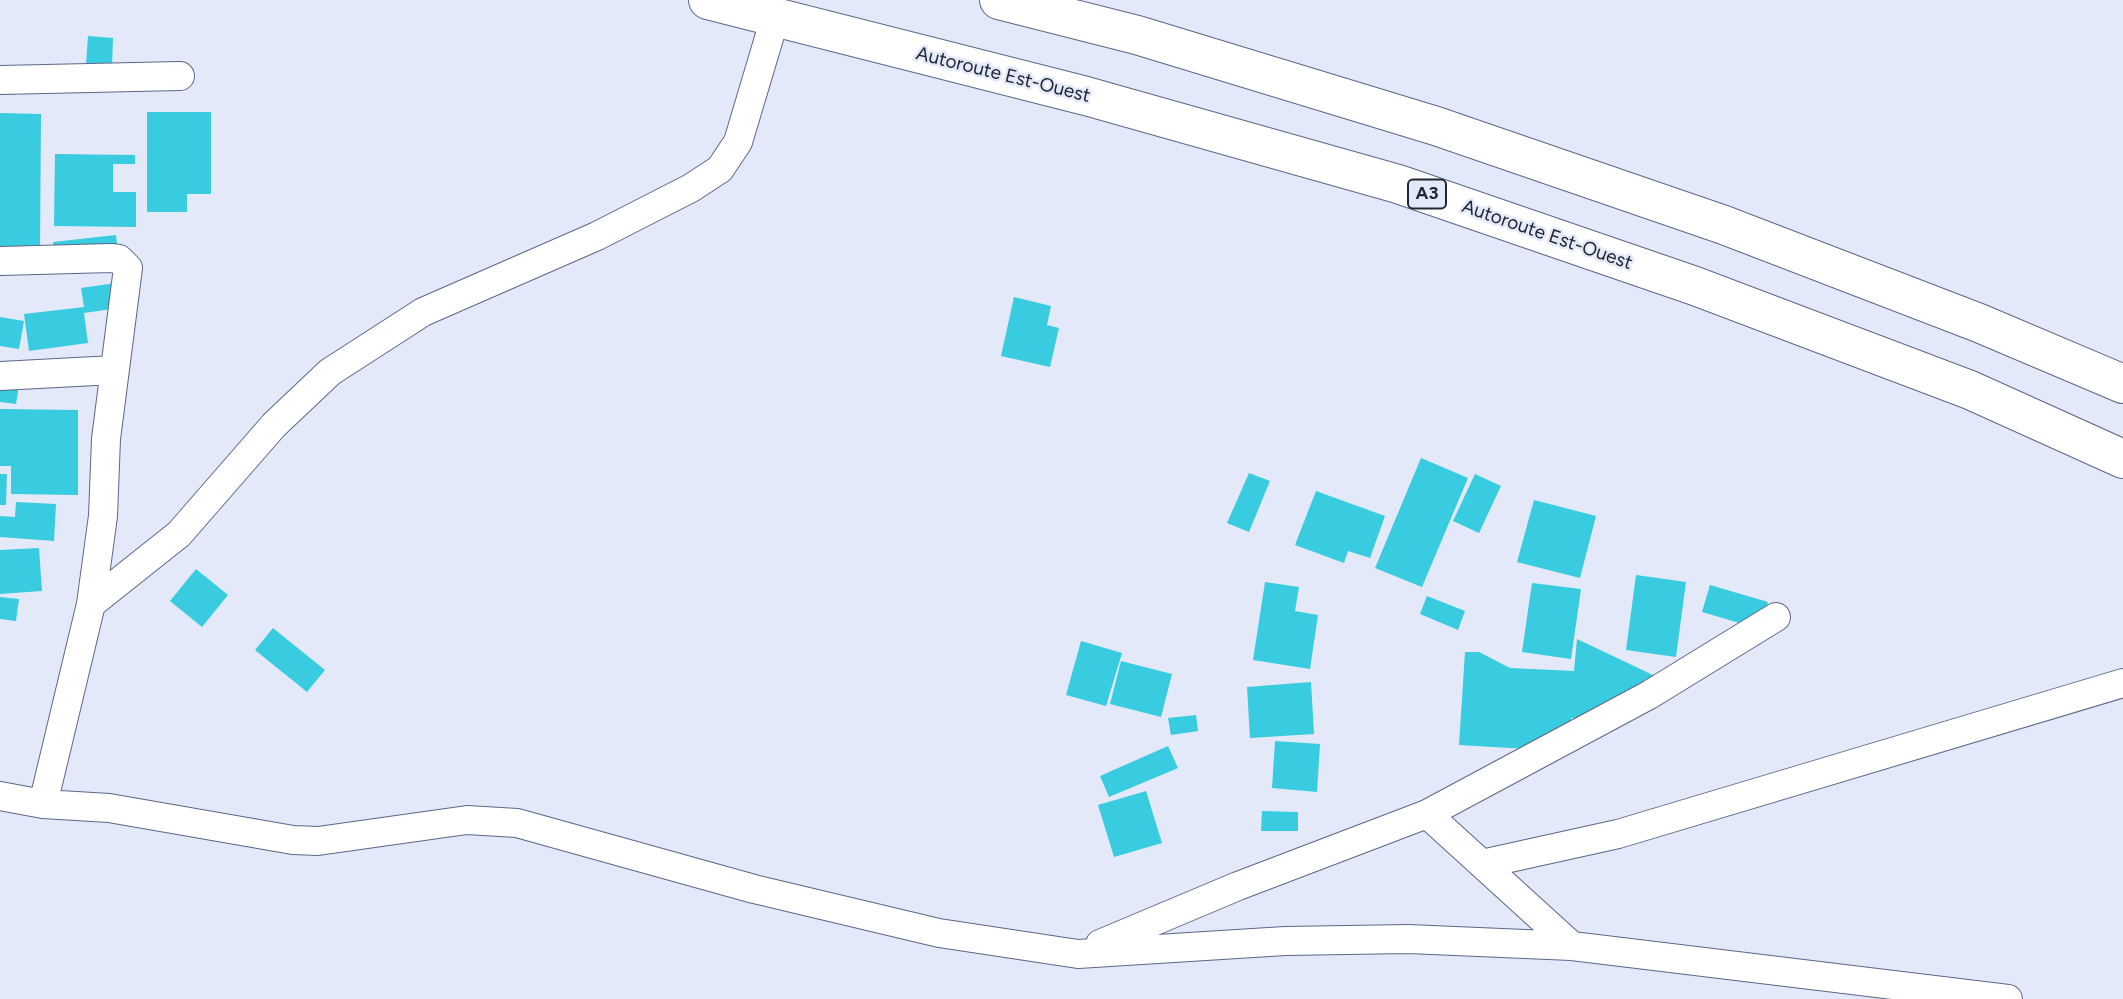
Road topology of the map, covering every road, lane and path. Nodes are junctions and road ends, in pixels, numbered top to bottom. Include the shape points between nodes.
1 (708, 0) edge
2 (999, 0) edge
3 (775, 18) junction
4 (180, 76) dead end
5 (0, 80) edge
6 (0, 261) edge
7 (114, 370) junction
8 (0, 376) edge
9 (2123, 384) edge
10 (2123, 459) edge
11 (91, 604) junction
12 (1776, 617) dead end
13 (2123, 683) edge
14 (0, 796) edge
15 (43, 804) junction
16 (1427, 814) junction
17 (1482, 864) junction
18 (1572, 946) junction
19 (1078, 954) junction
20 (2008, 999) edge

1 - 3 highway, Autoroute Est-Ouest / A3
2 - 9 highway via 1137,35 1462,135 1737,230
3 - 10 highway, Autoroute Est-Ouest / A3 via 1086,96 1398,184 1720,295 1970,390
3 - 11 street via 738,142 720,169 597,236 423,312 330,372 274,425 179,534
4 - 5 street
6 - 7 street via 111,258 125,263
7 - 8 street
7 - 11 street
11 - 15 street
12 - 16 street via 1649,695
13 - 17 street via 1618,834
14 - 15 street
15 - 19 street via 109,808 318,841 467,820 517,822 754,889 939,933
16 - 17 street
16 - 19 street via 1238,886
17 - 18 street
18 - 19 street via 1408,939 1285,941
18 - 20 street

